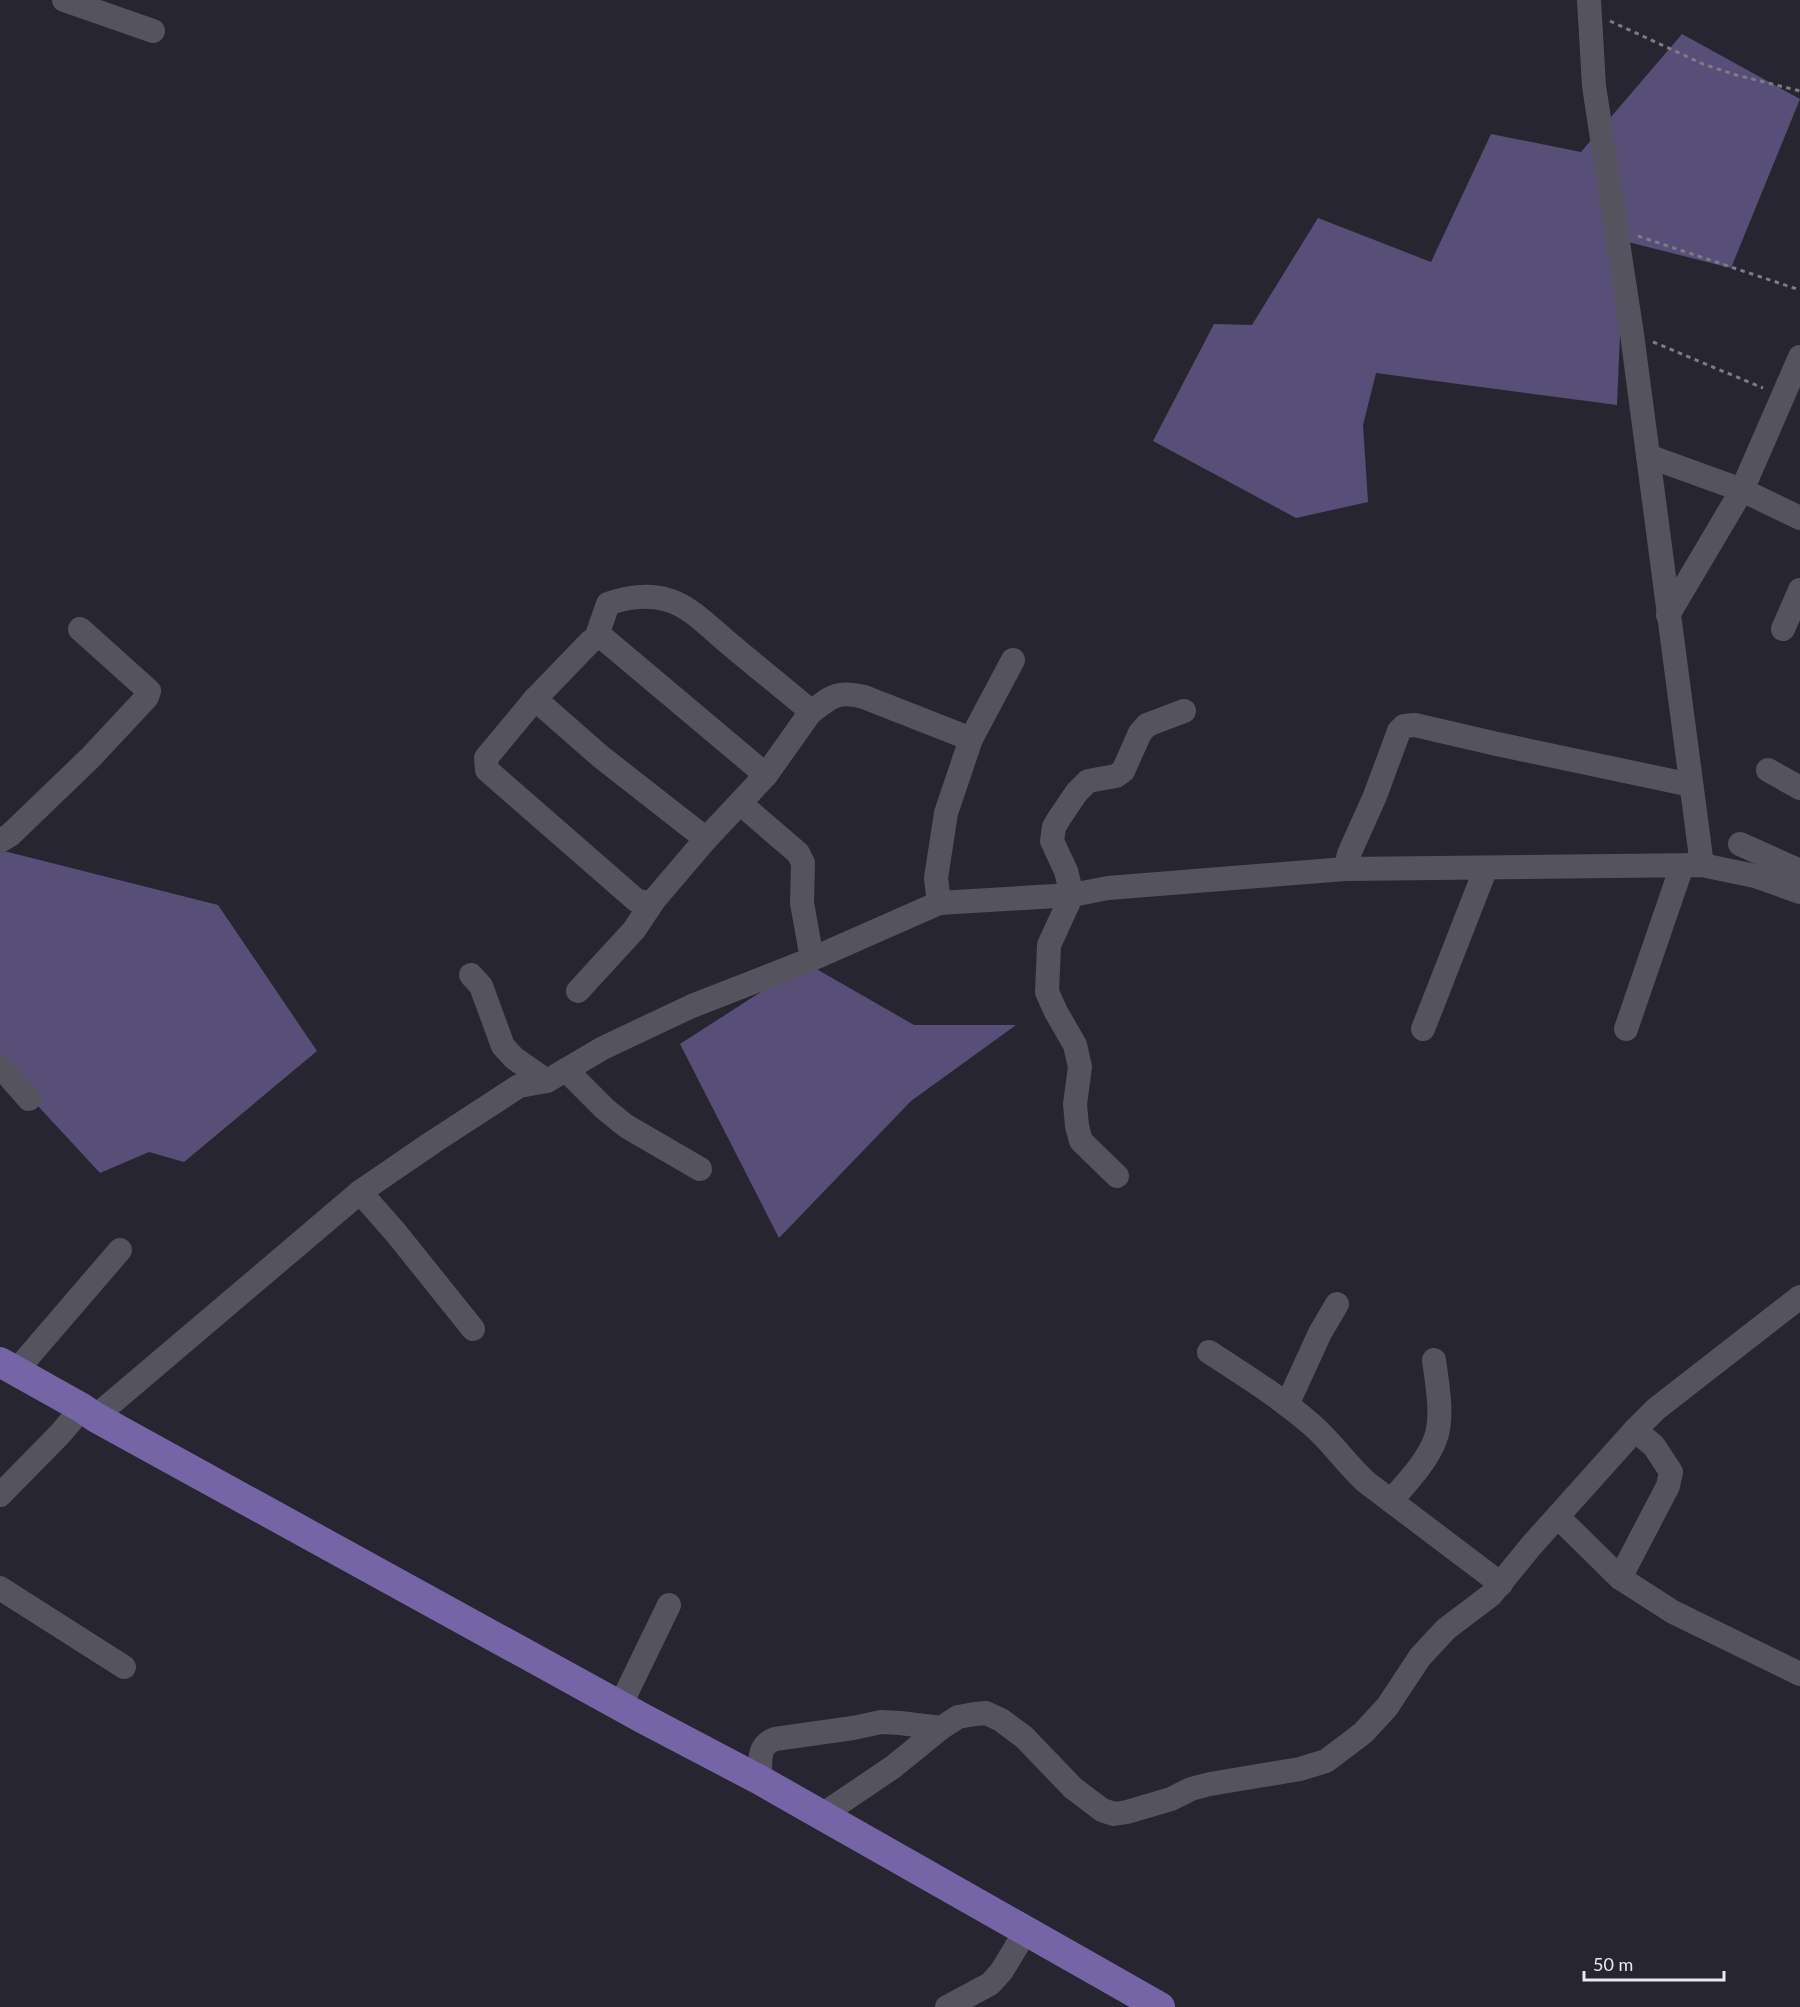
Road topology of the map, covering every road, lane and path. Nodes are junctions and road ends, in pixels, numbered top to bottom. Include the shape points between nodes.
1 (64, 0) edge
2 (1589, 6) edge
3 (153, 31) dead end
4 (1800, 91) edge
5 (1617, 229) junction
6 (1800, 290) edge
7 (1632, 334) junction
8 (1800, 357) edge
9 (1784, 396) junction
10 (1648, 456) junction
11 (1742, 490) junction
12 (1800, 518) edge
13 (1800, 590) edge
14 (1668, 615) junction
15 (80, 629) dead end
16 (1784, 629) dead end
17 (596, 638) junction
18 (1013, 660) dead end
19 (535, 699) junction
20 (1184, 711) dead end
21 (810, 713) junction
22 (971, 739) junction
23 (1768, 770) dead end
24 (766, 776) junction
25 (1692, 784) junction
26 (1799, 785) edge
27 (741, 804) junction
28 (706, 839) junction
29 (0, 841) edge
30 (1740, 844) dead end
31 (1692, 865) junction
32 (1486, 868) junction
33 (1345, 869) junction
34 (1800, 871) edge
35 (1800, 892) edge
36 (1072, 895) junction
37 (654, 900) junction
38 (939, 903) junction
39 (812, 959) junction
40 (471, 975) dead end
41 (578, 991) dead end
42 (1423, 1029) dead end
43 (1626, 1029) dead end
44 (0, 1066) edge
45 (556, 1076) junction
46 (28, 1099) dead end
47 (700, 1169) dead end
48 (1118, 1176) dead end
49 (360, 1192) junction
50 (120, 1250) dead end
51 (1800, 1297) edge
52 (1337, 1304) dead end
53 (473, 1329) dead end
54 (1209, 1352) dead end
55 (1434, 1360) dead end
56 (8, 1366) edge
57 (1287, 1405) junction
58 (88, 1412) junction
59 (1635, 1430) junction
60 (0, 1495) edge
61 (1391, 1500) junction
62 (1558, 1518) junction
63 (1620, 1578) junction
64 (1501, 1584) junction
65 (0, 1588) edge
66 (669, 1605) dead end
67 (124, 1667) dead end
68 (1800, 1674) edge
69 (620, 1706) junction
70 (941, 1728) junction
71 (760, 1780) junction
72 (827, 1818) junction
73 (1026, 1931) junction
74 (947, 2007) edge
75 (1160, 2007) edge

1 - 3 street
2 - 4 path via 1703,64
2 - 5 street via 1594,86
5 - 6 path
5 - 7 street
7 - 9 path
7 - 10 street
8 - 9 street
9 - 11 street
10 - 11 street
10 - 14 street
11 - 12 street
11 - 14 street
13 - 16 street
14 - 25 street
15 - 29 street via 149,691 147,697 92,756
17 - 19 street
17 - 21 street via 608,604 633,598 666,600 683,606
17 - 24 street via 603,638
18 - 22 street
19 - 28 street
19 - 37 street via 486,758 487,770 636,900
20 - 36 street via 1147,725 1123,771 1088,781 1060,817 1052,841
21 - 22 street via 833,695 846,693
21 - 24 street
22 - 38 street via 946,813 936,878
23 - 26 street
24 - 27 street
25 - 31 street
25 - 33 street via 1415,725 1404,726
27 - 28 street
27 - 39 street via 798,853 804,863 802,903
28 - 37 street
30 - 34 street
31 - 32 street
31 - 35 street via 1755,876
31 - 43 street
32 - 33 street
32 - 42 street
33 - 36 street via 1108,888
36 - 38 street
36 - 48 street via 1049,945 1047,992 1078,1056 1075,1104 1081,1141
37 - 41 street via 634,930
38 - 39 street
39 - 45 street via 692,1006 603,1048
40 - 45 street via 481,986 503,1046 514,1058
44 - 46 street
45 - 47 street via 626,1126
45 - 49 street via 519,1086
49 - 53 street
49 - 58 street
50 - 56 street
51 - 59 street via 1656,1409
52 - 57 street
54 - 57 street
55 - 61 street via 1436,1438 1423,1463
56 - 58 main road
57 - 61 street via 1332,1443 1352,1469
58 - 60 street via 60,1434
58 - 69 main road
59 - 62 street
59 - 63 street via 1654,1446 1671,1472 1668,1486
61 - 64 street
62 - 63 street
62 - 64 street
63 - 68 street via 1673,1612
64 - 70 street via 1478,1607 1446,1629 1420,1657 1387,1707 1363,1733 1326,1761 1300,1769 1219,1781 1114,1814 1102,1810 1073,1788 1024,1737 994,1715 958,1717
65 - 67 street
66 - 69 street
69 - 71 main road
70 - 71 street via 881,1722 768,1741 762,1748
70 - 72 street
71 - 72 main road
72 - 73 main road
73 - 74 street via 990,1984
73 - 75 main road

